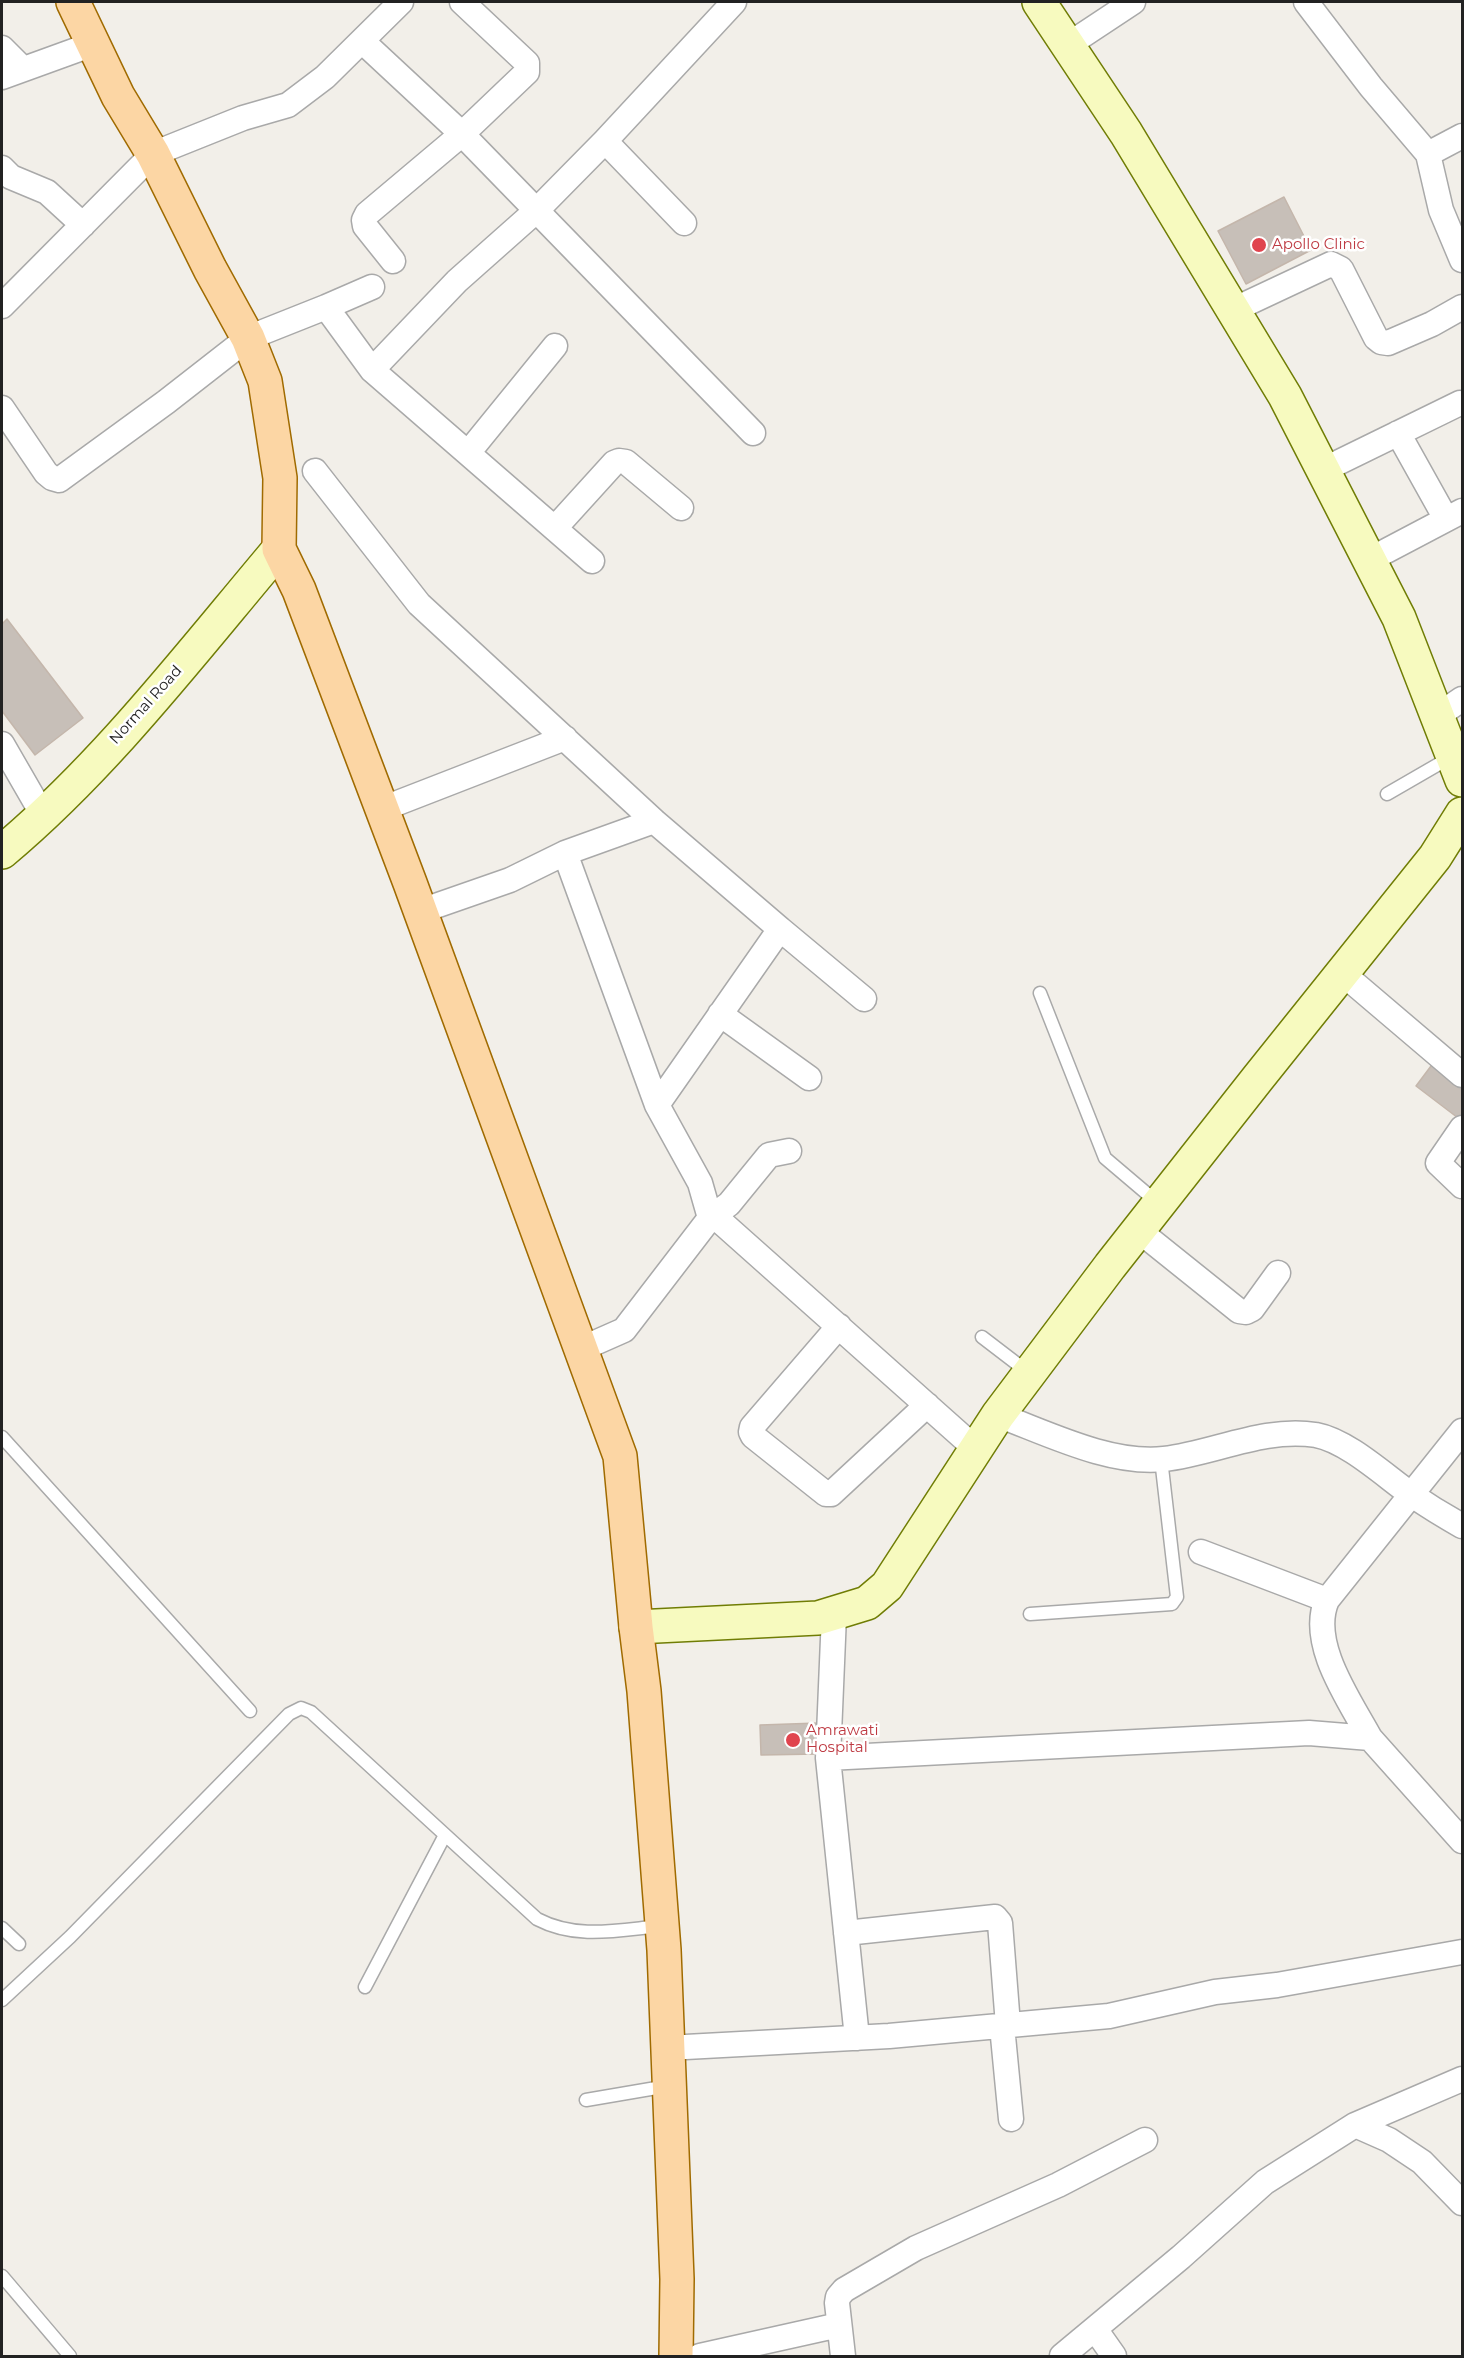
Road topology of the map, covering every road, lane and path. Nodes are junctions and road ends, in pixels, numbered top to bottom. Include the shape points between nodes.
1 (73, 2) edge
2 (401, 2) edge
3 (462, 2) edge
4 (734, 2) edge
5 (1039, 2) edge
6 (1133, 2) edge
7 (1306, 2) edge
8 (362, 41) junction
9 (93, 44) junction
10 (1068, 45) junction
11 (2, 48) edge
12 (12, 73) edge
13 (462, 134) junction
14 (1462, 136) edge
15 (605, 141) junction
16 (153, 154) junction
17 (1428, 154) junction
18 (2, 168) edge
19 (537, 210) junction
20 (684, 223) dead end
21 (83, 225) junction
22 (1462, 260) edge
23 (393, 261) dead end
24 (372, 286) dead end
25 (2, 306) edge
26 (326, 307) junction
27 (1462, 307) edge
28 (1233, 309) junction
29 (248, 338) junction
30 (555, 346) dead end
31 (372, 370) junction
32 (1460, 403) dead end
33 (2, 408) edge
34 (753, 433) dead end
35 (1398, 433) junction
36 (468, 453) junction
37 (1323, 470) junction
38 (315, 471) dead end
39 (681, 508) dead end
40 (1454, 515) edge
41 (555, 528) junction
42 (279, 549) junction
43 (1369, 560) junction
44 (592, 561) dead end
45 (1450, 708) edge
46 (565, 738) junction
47 (2, 744) edge
48 (1458, 768) edge
49 (1387, 794) dead end
50 (382, 809) junction
51 (43, 815) junction
52 (654, 820) junction
53 (1458, 833) edge
54 (2, 852) edge
55 (565, 854) junction
56 (421, 911) junction
57 (780, 929) junction
58 (1342, 973) junction
59 (1040, 993) dead end
60 (864, 999) dead end
61 (720, 1014) junction
62 (1462, 1075) edge
63 (809, 1078) dead end
64 (657, 1105) junction
65 (1462, 1128) edge
66 (789, 1151) dead end
67 (1462, 1186) edge
68 (1158, 1204) junction
69 (710, 1218) junction
70 (1138, 1230) junction
71 (1278, 1274) dead end
72 (838, 1326) junction
73 (982, 1337) dead end
74 (581, 1349) junction
75 (1029, 1373) junction
76 (927, 1405) junction
77 (998, 1414) junction
78 (1462, 1431) edge
79 (2, 1437) edge
80 (976, 1449) junction
81 (1161, 1459) junction
82 (1412, 1495) junction
83 (1462, 1526) edge
84 (1201, 1552) dead end
85 (1327, 1600) junction
86 (1030, 1614) dead end
87 (834, 1615) junction
88 (636, 1627) junction
89 (250, 1711) dead end
90 (1370, 1738) junction
91 (828, 1758) junction
92 (445, 1835) junction
93 (1462, 1841) edge
94 (662, 1926) junction
95 (2, 1928) edge
96 (846, 1933) junction
97 (19, 1944) dead end
98 (1462, 1952) edge
99 (364, 1987) dead end
100 (2, 2000) edge
101 (1005, 2025) junction
102 (857, 2038) junction
103 (667, 2048) junction
104 (1462, 2079) edge
105 (669, 2086) junction
106 (586, 2100) dead end
107 (1011, 2119) dead end
108 (1355, 2126) junction
109 (1145, 2140) dead end
110 (1462, 2203) edge
111 (2, 2276) edge
112 (839, 2325) junction
113 (1095, 2329) junction
114 (70, 2356) edge
115 (676, 2356) edge
116 (700, 2356) edge
117 (843, 2356) edge
118 (1062, 2356) edge
119 (1114, 2356) edge

1 - 9 main road
2 - 8 street
3 - 13 street via 528,67
4 - 15 street
5 - 10 main road
6 - 10 street
7 - 17 street
8 - 13 street
8 - 16 street via 325,77 288,105 243,118
9 - 12 street
9 - 16 main road
10 - 28 main road
11 - 12 street
13 - 19 street
13 - 23 street via 367,214 365,226
14 - 17 street
15 - 19 street
15 - 20 street
16 - 21 street
16 - 29 main road
17 - 22 street via 1441,210
18 - 21 street via 11,177 47,192
19 - 31 street via 457,281
19 - 34 street
21 - 25 street
24 - 26 street
26 - 29 street
26 - 31 street
27 - 28 street via 1432,324 1388,343 1381,342 1341,269 1331,264
28 - 37 main road
29 - 33 street via 59,480 46,473
29 - 42 main road via 265,381 280,478
30 - 36 street
31 - 36 street
32 - 35 street
35 - 37 street
35 - 40 street
36 - 41 street
37 - 43 main road
38 - 46 street via 420,604
39 - 41 street via 620,461
40 - 43 street
41 - 44 street
42 - 50 main road via 299,590
42 - 51 main road, Normal Road via 141,713
43 - 45 main road
45 - 48 main road
46 - 50 street
46 - 52 street
47 - 51 street
48 - 49 lane
50 - 56 main road
51 - 54 main road, Normal Road
52 - 55 street
52 - 57 street
53 - 58 main road
55 - 56 street via 510,880
55 - 64 street
56 - 74 main road
57 - 60 street
57 - 61 street
58 - 62 street
58 - 68 main road
59 - 68 lane via 1105,1158
61 - 63 street
61 - 64 street
64 - 69 street via 700,1183
65 - 67 street via 1438,1163
66 - 69 street via 769,1155 729,1204
68 - 70 main road
69 - 72 street via 720,1221
69 - 74 street via 624,1330
70 - 71 street via 1239,1311 1252,1309
70 - 75 main road
72 - 76 street
72 - 76 street via 752,1428 753,1436 831,1494
73 - 75 lane
74 - 88 main road via 620,1456
75 - 77 main road
76 - 80 street
77 - 80 main road
77 - 81 street via 1107,1453
78 - 82 street
79 - 89 lane
80 - 87 main road via 887,1586 867,1603
81 - 82 street via 1285,1433 1318,1436 1345,1447
81 - 86 lane via 1175,1602
82 - 83 street
82 - 85 street
84 - 85 street
85 - 90 street via 1322,1612 1322,1631 1331,1667
87 - 88 main road
87 - 91 street
88 - 94 main road
90 - 91 street via 1309,1733
90 - 93 street
91 - 96 street
92 - 94 lane via 537,1919 554,1928 586,1932
92 - 99 lane
92 - 100 lane via 311,1712 301,1708 289,1714 70,1937
94 - 103 main road
95 - 97 lane
96 - 101 street via 995,1917 1000,1923
96 - 102 street
98 - 101 street via 1277,1985 1215,1992 1108,2016
101 - 102 street
101 - 107 street
102 - 103 street
103 - 105 main road
104 - 108 street
105 - 106 lane
105 - 115 main road
108 - 110 street via 1389,2140 1422,2162
108 - 113 street via 1265,2182
109 - 112 street via 1058,2185 916,2248 844,2290 837,2303
111 - 114 lane
112 - 116 street
112 - 117 street
113 - 118 street
113 - 119 street

